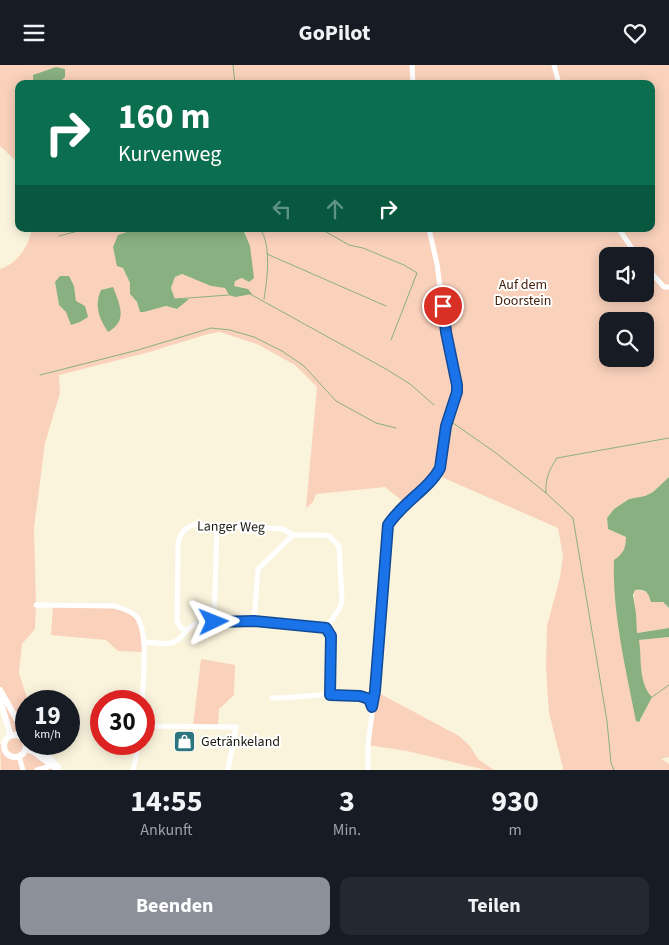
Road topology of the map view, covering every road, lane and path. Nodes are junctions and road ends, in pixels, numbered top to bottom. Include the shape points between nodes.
1 (412, 65) edge
2 (554, 65) edge
3 (413, 80) edge
4 (558, 80) edge
5 (430, 232) edge
6 (621, 232) edge
7 (631, 247) edge
8 (654, 276) edge
9 (669, 287) edge
10 (217, 525) junction
11 (293, 535) junction
12 (36, 605) dead end
13 (254, 621) junction
14 (214, 622) junction
15 (326, 628) junction
16 (185, 631) junction
17 (144, 642) junction
18 (0, 690) edge
19 (142, 690) edge
20 (330, 695) junction
21 (272, 698) dead end
22 (0, 700) edge
23 (372, 707) junction
24 (15, 716) edge
25 (155, 726) edge
26 (12, 736) joint
27 (2, 744) edge
28 (38, 755) edge
29 (45, 755) edge
30 (137, 755) edge
31 (19, 756) joint
32 (51, 766) junction
33 (23, 770) edge
34 (37, 770) edge
35 (59, 770) edge
36 (134, 770) edge
37 (228, 770) edge
38 (368, 770) edge

1 - 3 street
2 - 4 street
5 - 23 street via 457,392 448,417 440,468 388,525
6 - 7 street
8 - 9 street via 664,287
10 - 11 street, Langer Weg via 283,529
10 - 14 street
10 - 16 street, Langer Weg via 195,524 179,535 177,621
11 - 13 street, Langer Weg via 258,569
11 - 15 street, Langer Weg via 324,535 339,546 342,599 340,608
12 - 17 street via 126,610 141,626
13 - 14 street
13 - 15 street
14 - 16 street via 200,623
15 - 20 street via 331,636
16 - 17 street via 172,643
17 - 19 street
18 - 24 main road
20 - 21 street
20 - 23 street via 360,696 369,699
22 - 26 main road
23 - 38 street
25 - 37 street via 236,727
26 - 27 main road
27 - 31 main road via 8,754
28 - 32 main road
29 - 35 main road
30 - 36 street
31 - 33 street
32 - 34 street
32 - 35 main road

